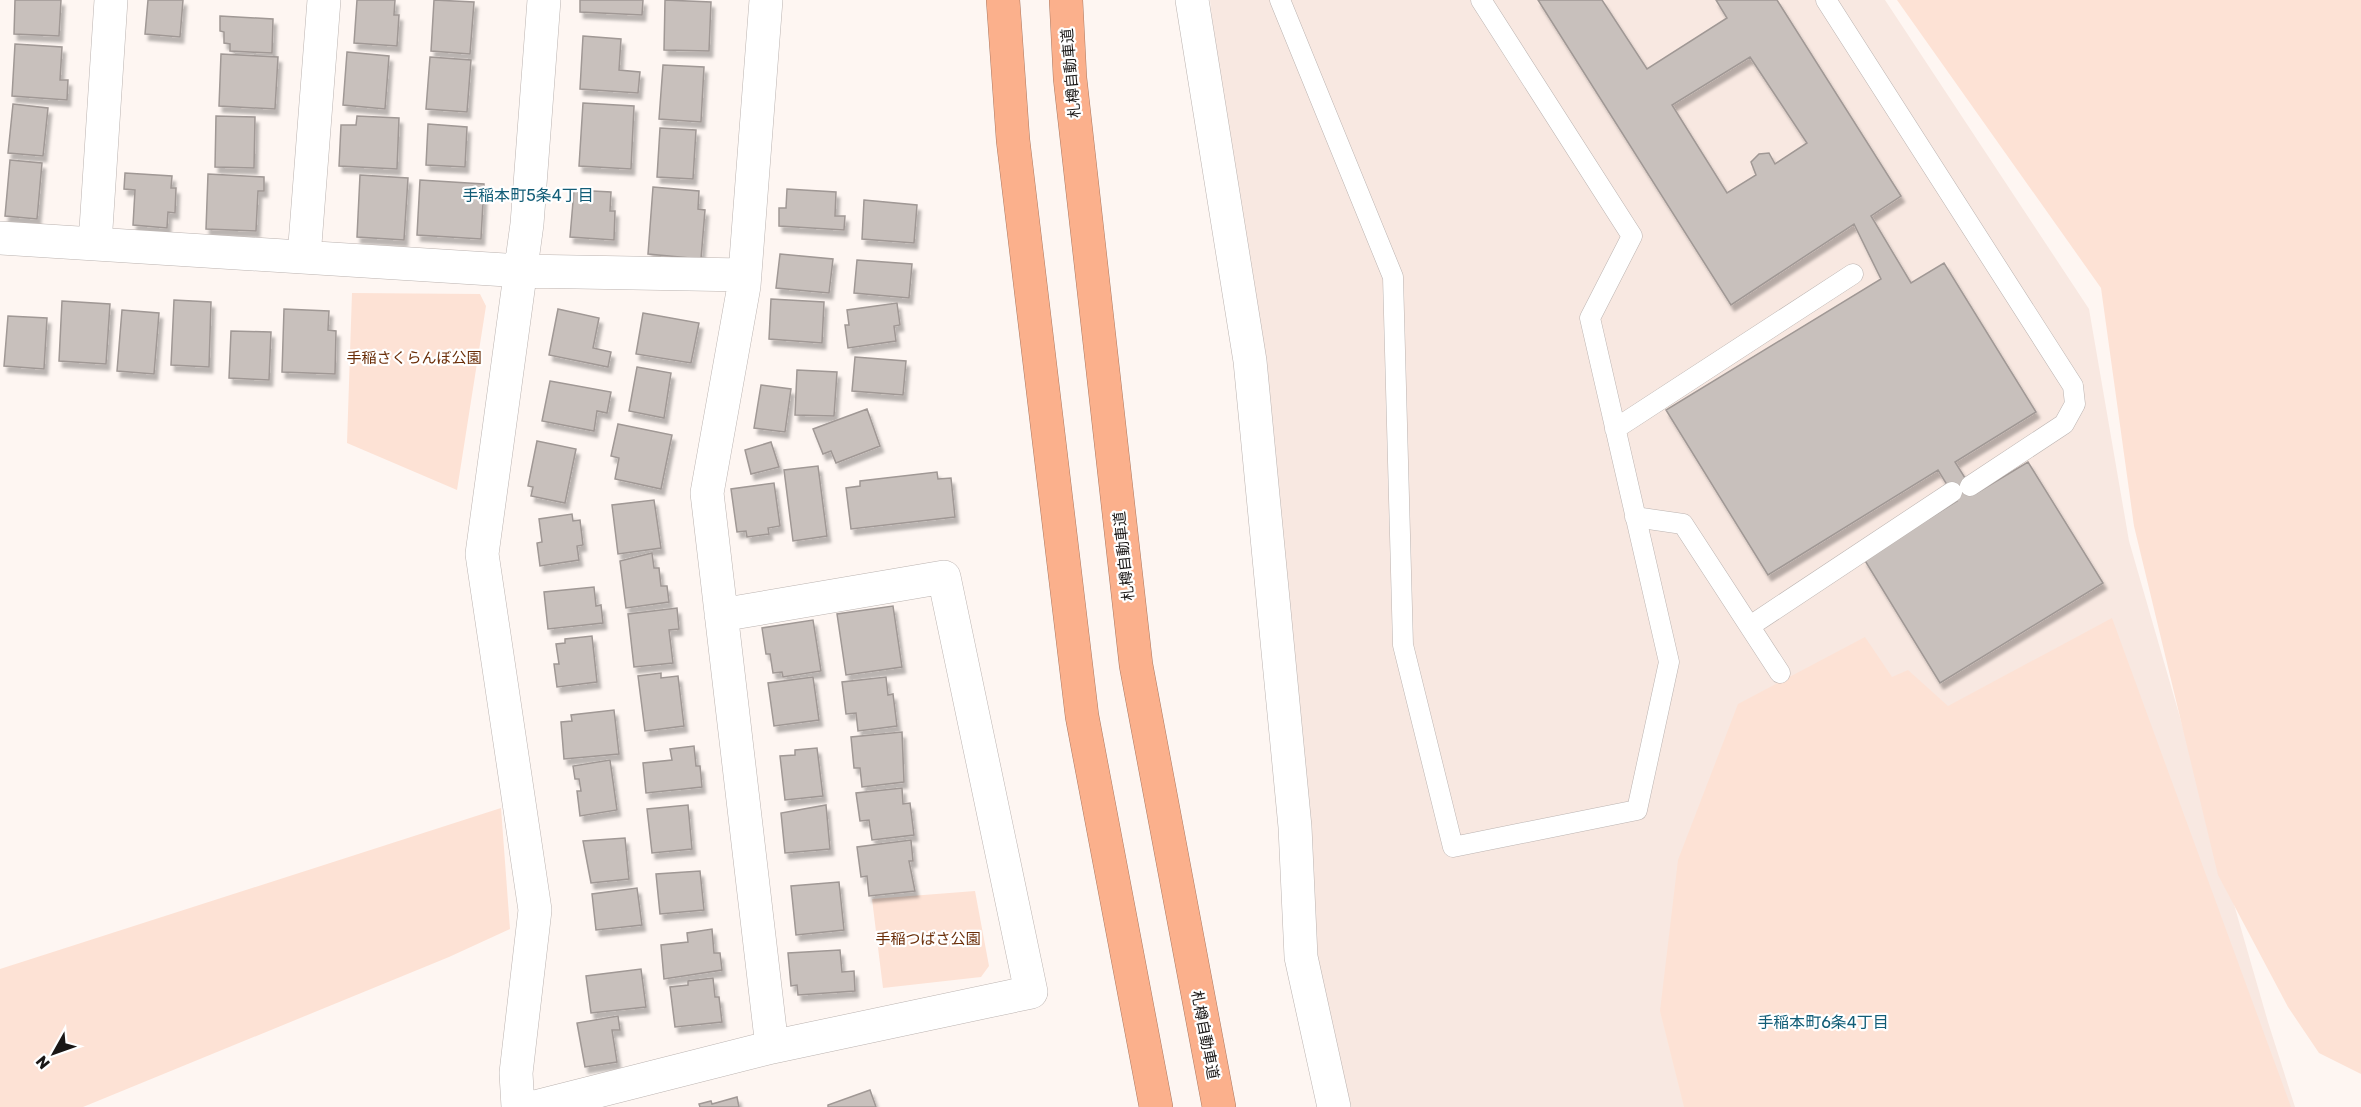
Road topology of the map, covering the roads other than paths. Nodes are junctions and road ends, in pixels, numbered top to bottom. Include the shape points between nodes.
1 (111, 0) edge
2 (324, 0) edge
3 (544, 0) edge
4 (766, 0) edge
5 (1003, 0) edge
6 (1066, 0) edge
7 (1192, 0) edge
8 (1280, 0) edge
9 (1481, 0) edge
10 (1826, 0) edge
11 (0, 238) edge
12 (95, 244) junction
13 (304, 257) junction
14 (520, 271) junction
15 (1853, 274) dead end
16 (745, 275) junction
17 (1615, 429) junction
18 (1635, 517) junction
19 (721, 615) junction
20 (1750, 626) junction
21 (1780, 673) dead end
22 (772, 1047) junction
23 (518, 1107) edge
24 (535, 1107) edge
25 (1156, 1107) edge
26 (1219, 1107) edge
27 (1334, 1107) edge

1 - 12 street
2 - 13 street
3 - 14 street
4 - 16 street
5 - 25 highway via 1013,140 1082,716
6 - 26 highway, 札樽自動車道 via 1071,90 1136,665
7 - 27 street via 1251,361 1295,827 1301,957
8 - 18 lane via 1393,277 1403,645 1453,847 1636,810 1669,662
9 - 17 lane via 1632,236 1590,318
10 - 20 lane via 2073,386 2075,404 2064,424
11 - 12 street
12 - 13 street
13 - 14 street
14 - 16 street
14 - 23 street via 482,554 535,910 516,1073
15 - 17 lane
16 - 19 street via 707,493
17 - 18 lane
18 - 20 lane via 1683,524
19 - 22 street
19 - 22 street via 944,577 1031,992
20 - 21 lane
22 - 24 street

